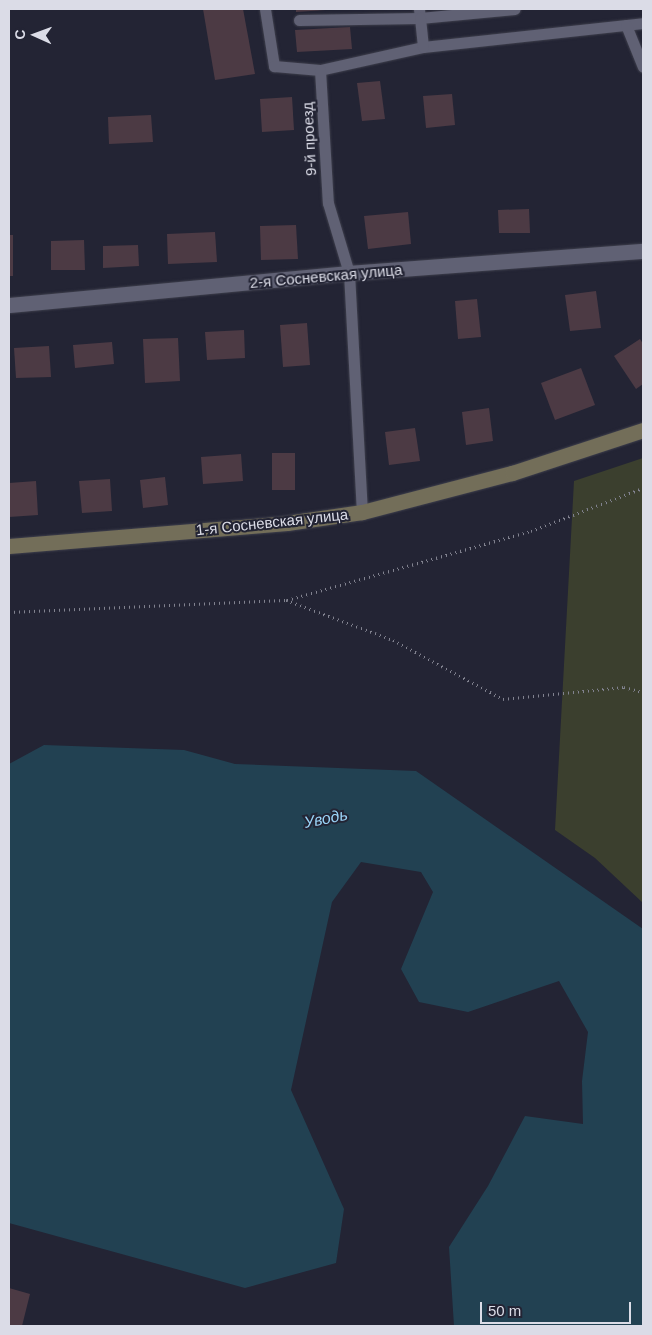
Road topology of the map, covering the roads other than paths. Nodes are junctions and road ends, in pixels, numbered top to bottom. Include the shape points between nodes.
1 (264, 9) edge
2 (515, 9) edge
3 (437, 12) edge
4 (420, 13) edge
5 (299, 20) dead end
6 (643, 23) edge
7 (626, 24) junction
8 (423, 47) junction
9 (643, 67) edge
10 (320, 70) junction
11 (643, 252) edge
12 (349, 273) junction
13 (9, 305) edge
14 (643, 430) edge
15 (362, 512) junction
16 (9, 546) edge

1 - 10 lane via 274,66
2 - 3 lane
3 - 4 lane
4 - 5 lane
4 - 8 lane
6 - 7 lane
7 - 8 lane
7 - 9 lane
8 - 10 lane
10 - 12 lane, 9-й проезд via 328,203
11 - 12 street, 2-я Сосневская улица
12 - 13 street, 2-я Сосневская улица
12 - 15 lane, 9-й проезд
14 - 15 main road, 1-я Сосневская улица via 512,473
15 - 16 main road, 1-я Сосневская улица via 287,523

